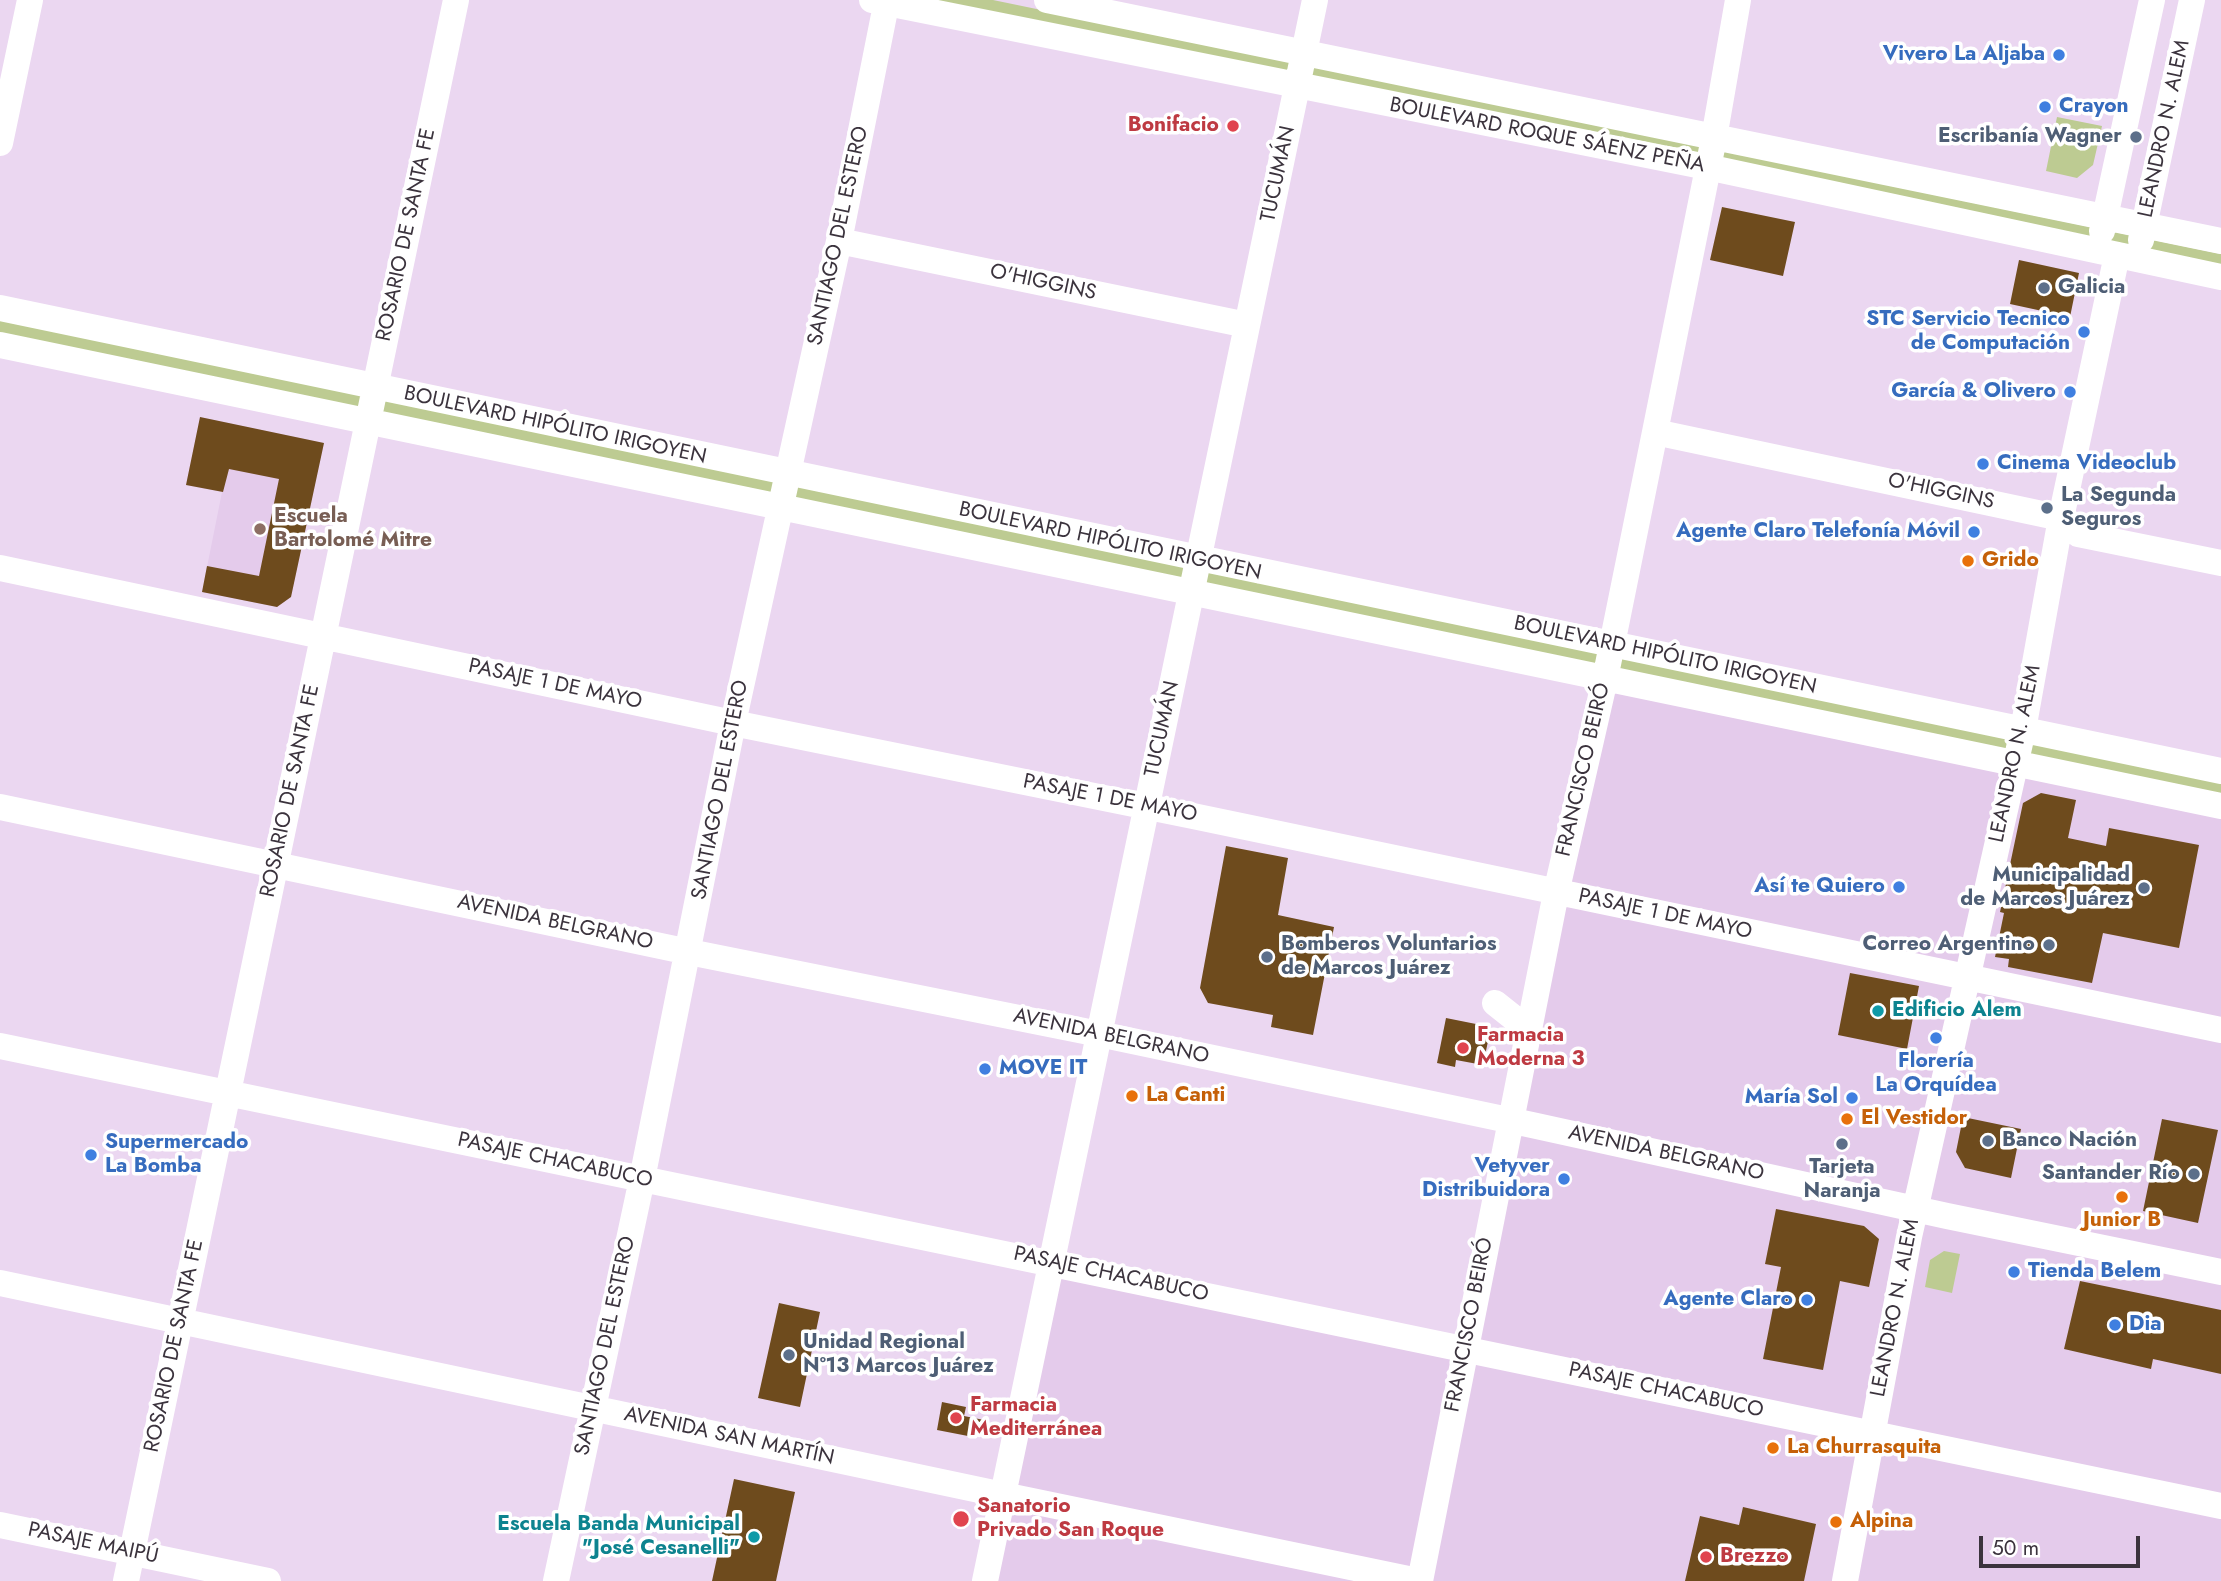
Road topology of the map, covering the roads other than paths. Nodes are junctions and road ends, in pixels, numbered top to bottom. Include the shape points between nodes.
1 (30, 0) edge
2 (456, 0) edge
3 (1047, 0) edge
4 (1315, 0) edge
5 (1738, 0) edge
6 (2152, 0) edge
7 (2192, 0) edge
8 (882, 1) edge
9 (1304, 52) junction
10 (8, 65) edge
11 (1297, 87) junction
12 (1713, 138) junction
13 (0, 143) edge
14 (1707, 167) junction
15 (2106, 216) junction
16 (2144, 224) junction
17 (839, 241) junction
18 (2221, 241) edge
19 (2118, 255) junction
20 (2221, 276) edge
21 (0, 308) edge
22 (1247, 325) junction
23 (0, 345) edge
24 (375, 388) junction
25 (368, 422) junction
26 (1655, 432) junction
27 (789, 474) junction
28 (782, 507) junction
29 (2061, 518) junction
30 (1198, 561) junction
31 (2221, 563) edge
32 (0, 568) edge
33 (1192, 592) junction
34 (323, 636) junction
35 (1611, 644) junction
36 (1605, 679) junction
37 (733, 723) junction
38 (2023, 730) junction
39 (2015, 765) junction
40 (2221, 771) edge
41 (2221, 806) edge
42 (0, 807) edge
43 (1147, 807) junction
44 (276, 864) junction
45 (1556, 893) junction
46 (689, 952) junction
47 (1967, 977) junction
48 (1495, 1003) dead end
49 (1529, 1030) junction
50 (2221, 1030) edge
51 (1099, 1034) junction
52 (0, 1046) edge
53 (228, 1092) junction
54 (1510, 1121) junction
55 (642, 1179) junction
56 (1915, 1209) junction
57 (1051, 1262) junction
58 (2221, 1272) edge
59 (0, 1283) edge
60 (180, 1321) junction
61 (1465, 1349) junction
62 (592, 1407) junction
63 (1871, 1435) junction
64 (1003, 1496) junction
65 (2221, 1506) edge
66 (0, 1525) edge
67 (132, 1552) junction
68 (126, 1581) edge
69 (268, 1581) edge
70 (556, 1581) edge
71 (985, 1581) edge
72 (1419, 1581) edge
73 (1845, 1581) edge

1 - 10 street
2 - 24 street, ROSARIO DE SANTA FE
3 - 9 street, BOULEVARD ROQUE SÁENZ PEÑA
4 - 9 street, TUCUMÁN
5 - 12 street, FRANCISCO BEIRÓ
6 - 15 street, LEANDRO N. ALEM
7 - 16 street, LEANDRO N. ALEM
8 - 11 street, BOULEVARD ROQUE SÁENZ PEÑA
8 - 17 street, SANTIAGO DEL ESTERO
9 - 11 street, TUCUMÁN
9 - 12 street, BOULEVARD ROQUE SÁENZ PEÑA
10 - 13 street
11 - 14 street, BOULEVARD ROQUE SÁENZ PEÑA
11 - 22 street, TUCUMÁN
12 - 14 street, FRANCISCO BEIRÓ
12 - 15 street, BOULEVARD ROQUE SÁENZ PEÑA
14 - 19 street, BOULEVARD ROQUE SÁENZ PEÑA
14 - 26 street, FRANCISCO BEIRÓ
15 - 16 street, BOULEVARD ROQUE SÁENZ PEÑA
15 - 19 street, LEANDRO N. ALEM
16 - 18 street, BOULEVARD ROQUE SÁENZ PEÑA
16 - 19 street, LEANDRO N. ALEM
17 - 22 street, O'HIGGINS
17 - 27 street, SANTIAGO DEL ESTERO
19 - 20 street, BOULEVARD ROQUE SÁENZ PEÑA
19 - 29 street, LEANDRO N. ALEM
21 - 24 street, BOULEVARD HIPÓLITO IRIGOYEN
22 - 30 street, TUCUMÁN
23 - 25 street, BOULEVARD HIPÓLITO IRIGOYEN
24 - 25 street, ROSARIO DE SANTA FE
24 - 27 street, BOULEVARD HIPÓLITO IRIGOYEN
25 - 28 street, BOULEVARD HIPÓLITO IRIGOYEN
25 - 34 street, ROSARIO DE SANTA FE
26 - 29 street, O'HIGGINS
26 - 35 street, FRANCISCO BEIRÓ
27 - 28 street, SANTIAGO DEL ESTERO
27 - 30 street, BOULEVARD HIPÓLITO IRIGOYEN
28 - 33 street, BOULEVARD HIPÓLITO IRIGOYEN
28 - 37 street, SANTIAGO DEL ESTERO
29 - 31 street, O'HIGGINS via 2078,534
29 - 38 street, LEANDRO N. ALEM
30 - 33 street, TUCUMÁN
30 - 35 street, BOULEVARD HIPÓLITO IRIGOYEN
32 - 34 street, PASAJE 1 DE MAYO
33 - 36 street, BOULEVARD HIPÓLITO IRIGOYEN
33 - 43 street, TUCUMÁN
34 - 37 street, PASAJE 1 DE MAYO
34 - 44 street, ROSARIO DE SANTA FE
35 - 36 street, FRANCISCO BEIRÓ
35 - 38 street, BOULEVARD HIPÓLITO IRIGOYEN
36 - 39 street, BOULEVARD HIPÓLITO IRIGOYEN
36 - 45 street, FRANCISCO BEIRÓ
37 - 43 street, PASAJE 1 DE MAYO
37 - 46 street, SANTIAGO DEL ESTERO
38 - 39 street, LEANDRO N. ALEM
38 - 40 street, BOULEVARD HIPÓLITO IRIGOYEN
39 - 41 street, BOULEVARD HIPÓLITO IRIGOYEN
39 - 47 street, LEANDRO N. ALEM
42 - 44 street, AVENIDA BELGRANO
43 - 45 street, PASAJE 1 DE MAYO
43 - 51 street, TUCUMÁN
44 - 46 street, AVENIDA BELGRANO
44 - 53 street, ROSARIO DE SANTA FE
45 - 47 street, PASAJE 1 DE MAYO
45 - 49 street, FRANCISCO BEIRÓ
46 - 51 street, AVENIDA BELGRANO
46 - 55 street, SANTIAGO DEL ESTERO
47 - 50 street, PASAJE 1 DE MAYO
47 - 56 street, LEANDRO N. ALEM
48 - 49 street
49 - 54 street, FRANCISCO BEIRÓ
51 - 54 street, AVENIDA BELGRANO
51 - 57 street, TUCUMÁN
52 - 53 street, PASAJE CHACABUCO
53 - 55 street, PASAJE CHACABUCO
53 - 60 street, ROSARIO DE SANTA FE
54 - 56 street, AVENIDA BELGRANO
54 - 61 street, FRANCISCO BEIRÓ
55 - 57 street, PASAJE CHACABUCO
55 - 62 street, SANTIAGO DEL ESTERO
56 - 58 street, AVENIDA BELGRANO
56 - 63 street, LEANDRO N. ALEM
57 - 61 street, PASAJE CHACABUCO
57 - 64 street, TUCUMÁN
59 - 60 street, AVENIDA SAN MARTÍN
60 - 62 street, AVENIDA SAN MARTÍN
60 - 67 street, ROSARIO DE SANTA FE
61 - 63 street, PASAJE CHACABUCO
61 - 72 street, FRANCISCO BEIRÓ
62 - 64 street, AVENIDA SAN MARTÍN
62 - 70 street, SANTIAGO DEL ESTERO
63 - 65 street, PASAJE CHACABUCO
63 - 73 street, LEANDRO N. ALEM
64 - 71 street, TUCUMÁN
64 - 72 street, AVENIDA SAN MARTÍN
66 - 67 street, PASAJE MAIPÚ
67 - 68 street, ROSARIO DE SANTA FE
67 - 69 street, PASAJE MAIPÚ

